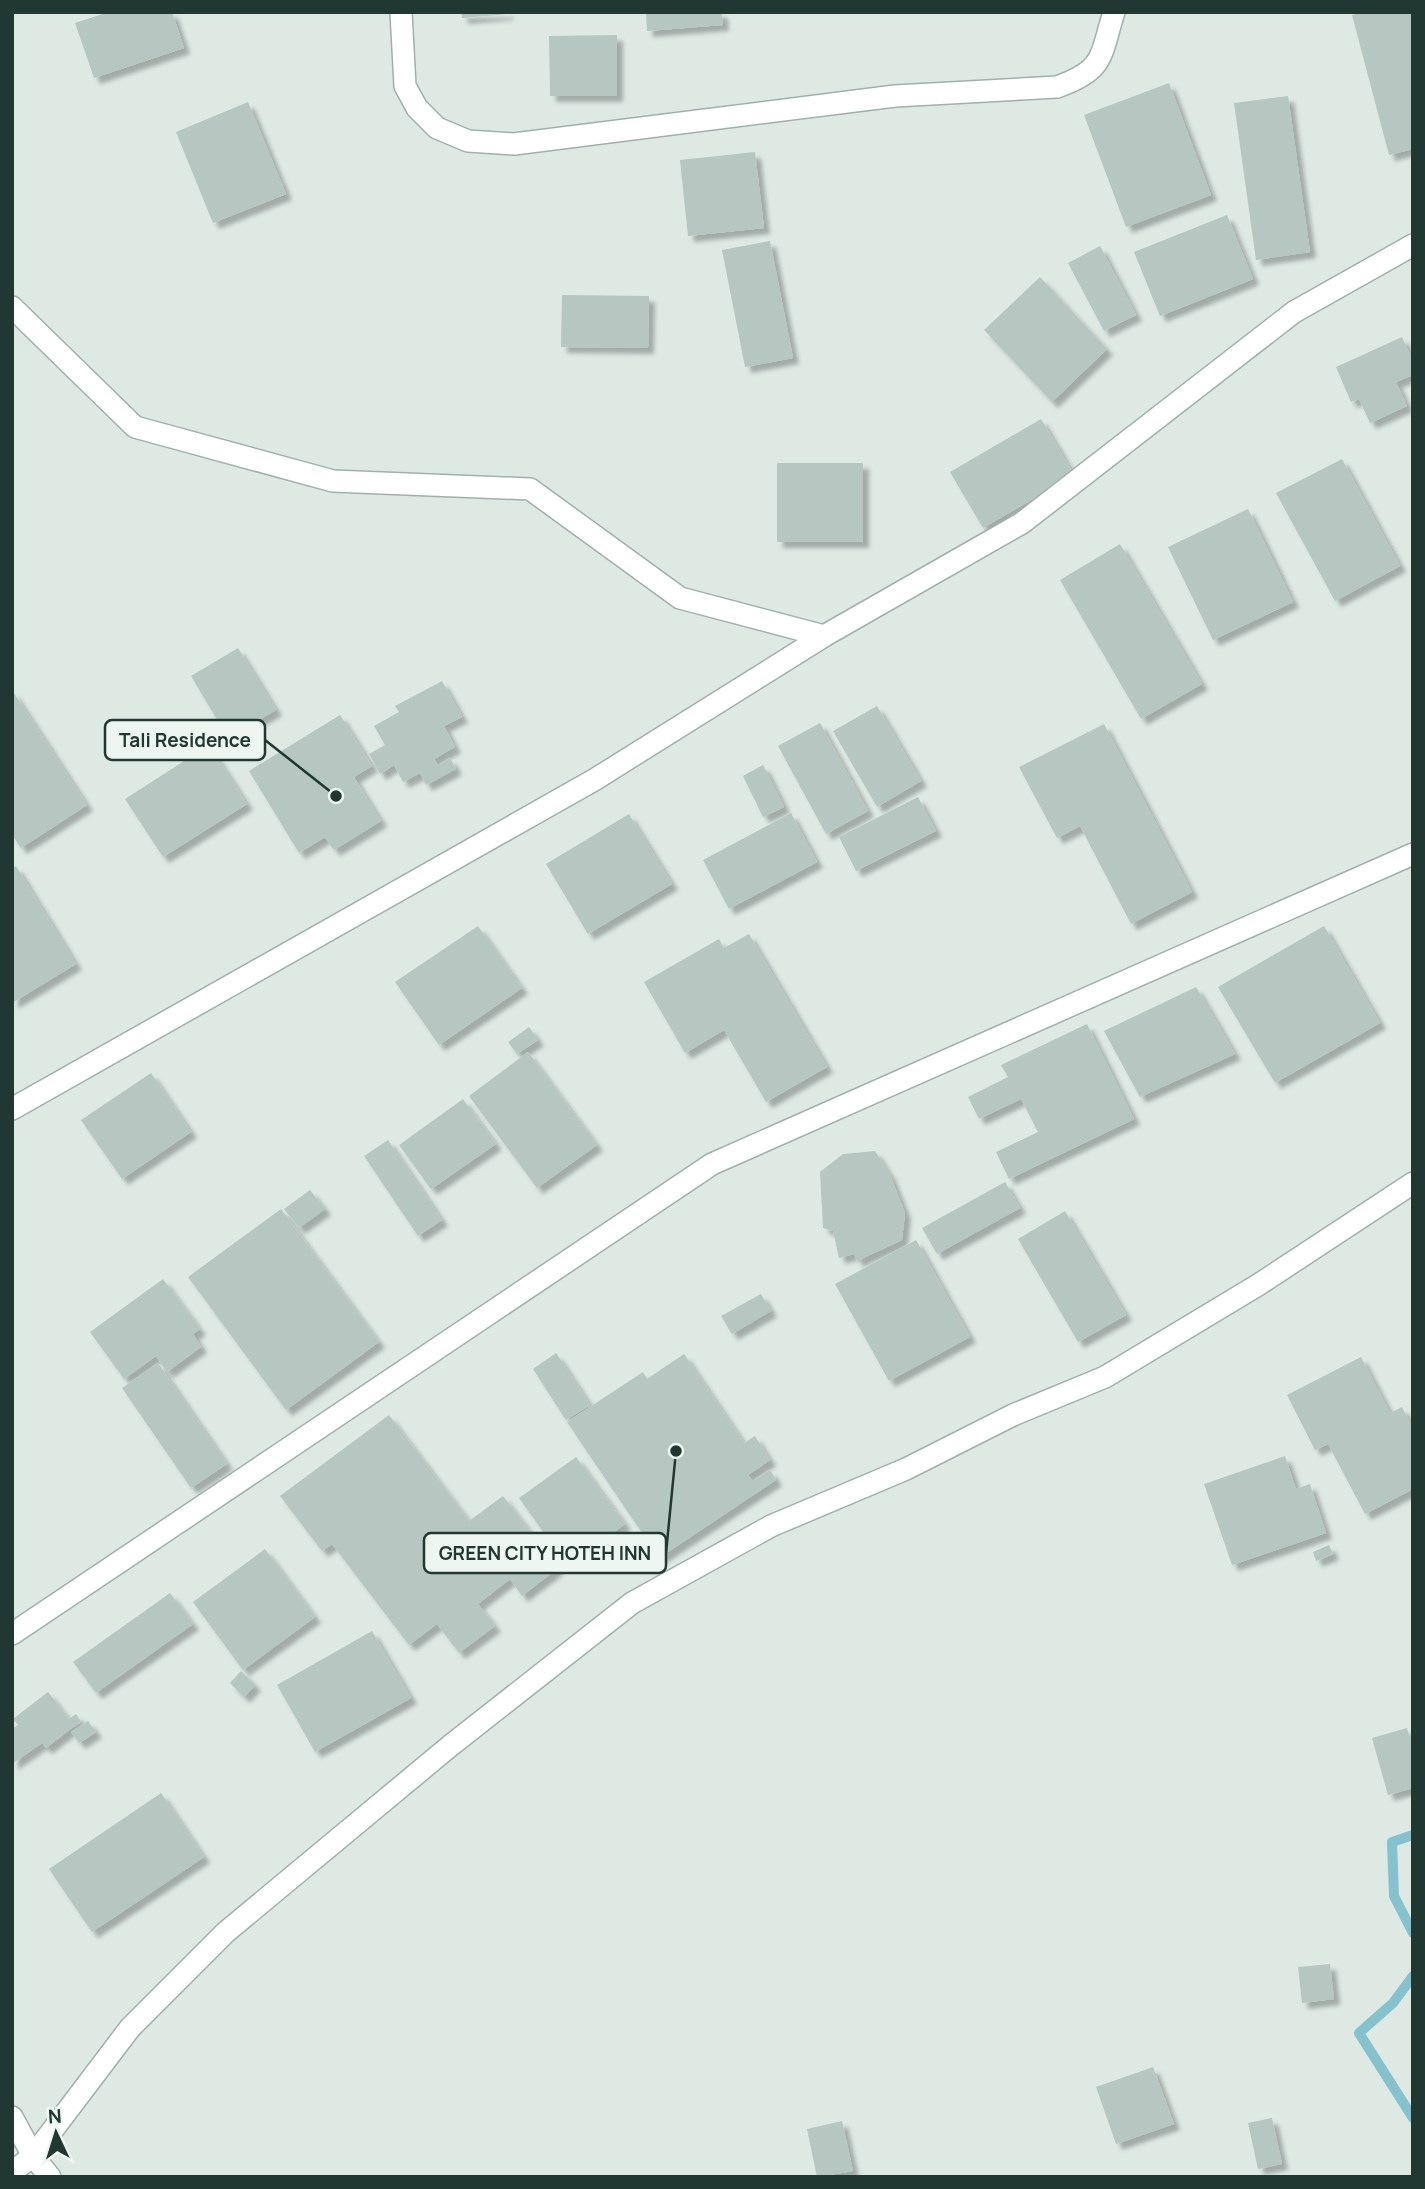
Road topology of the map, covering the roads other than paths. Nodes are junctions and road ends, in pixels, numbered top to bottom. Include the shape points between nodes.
1 (401, 12) edge
2 (1114, 12) edge
3 (1413, 245) edge
4 (12, 307) edge
5 (824, 636) junction
6 (1413, 854) edge
7 (12, 1109) edge
8 (1413, 1183) edge
9 (12, 1634) edge
10 (12, 2117) edge
11 (33, 2156) junction
12 (12, 2172) edge
13 (50, 2177) edge

1 - 2 street via 405,86 417,108 437,128 468,141 514,144 895,96 1057,87 1079,79 1099,64
3 - 5 street via 1294,312 1022,523
4 - 5 street via 135,427 333,481 530,489 680,598
5 - 7 street via 594,780
6 - 9 street via 712,1164
8 - 11 street via 1258,1285 1105,1377 771,1526 632,1603 226,1932 130,2028
10 - 11 street
11 - 12 street
11 - 13 street

